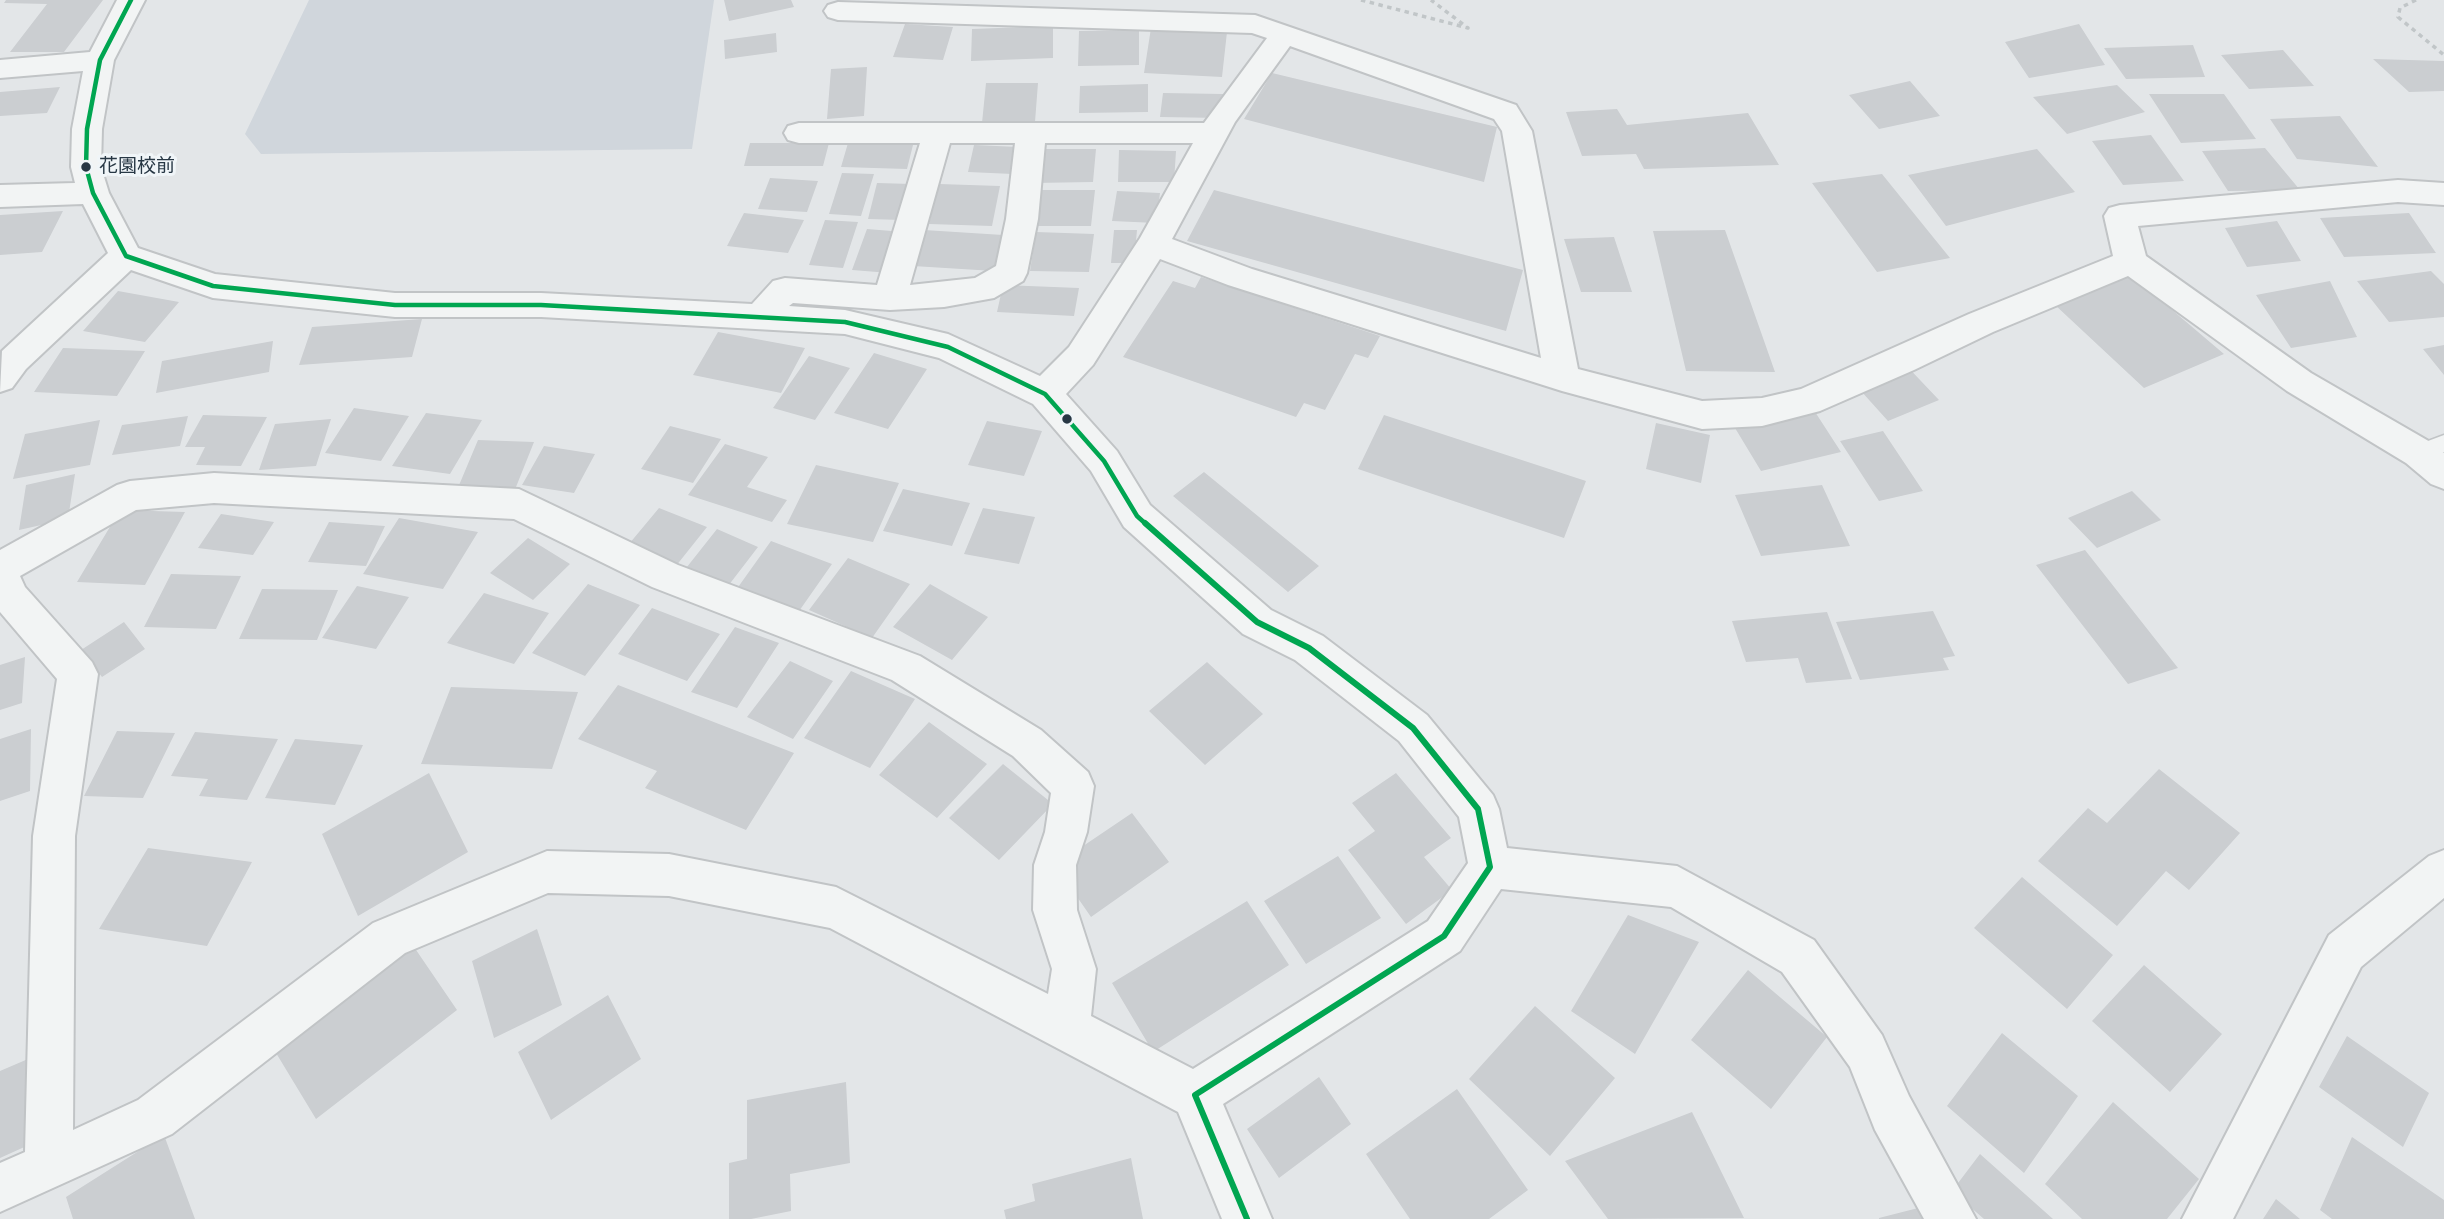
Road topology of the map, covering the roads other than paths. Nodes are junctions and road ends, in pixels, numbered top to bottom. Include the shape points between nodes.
1 (131, 0) edge
2 (965, 9) edge
3 (838, 11) dead end
4 (1283, 36) junction
5 (100, 60) junction
6 (0, 69) edge
7 (799, 133) dead end
8 (938, 133) junction
9 (1031, 133) junction
10 (1213, 134) junction
11 (93, 193) junction
12 (2444, 194) edge
13 (0, 196) edge
14 (1153, 244) junction
15 (126, 256) junction
16 (2131, 262) junction
17 (890, 298) junction
18 (760, 317) junction
19 (5, 367) edge
20 (1562, 378) junction
21 (1045, 394) junction
22 (2436, 457) edge
23 (0, 571) edge
24 (1489, 867) junction
25 (2444, 871) edge
26 (1067, 1029) junction
27 (1195, 1095) junction
28 (49, 1167) junction
29 (0, 1188) edge
30 (1247, 1219) edge
31 (1951, 1219) edge
32 (2207, 1219) edge

1 - 5 street
2 - 3 street
2 - 4 street via 1255,24
4 - 10 street
4 - 20 street via 1506,112 1517,131
5 - 6 street
5 - 11 street via 87,129 86,167
7 - 8 street
8 - 9 street
8 - 17 street
9 - 10 street
9 - 17 street via 1012,273 982,289
10 - 14 street
11 - 13 street
11 - 15 street
12 - 16 street via 2398,191 2120,216
14 - 20 street via 1240,277
14 - 21 street via 1081,356
15 - 18 street via 213,286 395,305 541,305
15 - 19 street
16 - 20 street via 1820,396 1762,411 1702,415
16 - 22 street via 2299,382
17 - 18 street via 785,290
18 - 21 street via 845,322 948,347
21 - 24 street via 1104,461 1137,516 1257,622 1308,648 1413,728 1478,809
23 - 26 street via 130,496 214,488 519,504 665,576 906,668 1027,743 1073,786 1055,865 1055,910 1074,969
23 - 28 street via 11,598 78,674 54,836
24 - 27 street via 1444,936
24 - 31 street via 1677,887 1798,956 1866,1051 1892,1112
25 - 32 street via 2345,951
26 - 27 street
26 - 28 street via 836,908 668,875 547,872 389,939 155,1117
27 - 30 street
28 - 29 street

